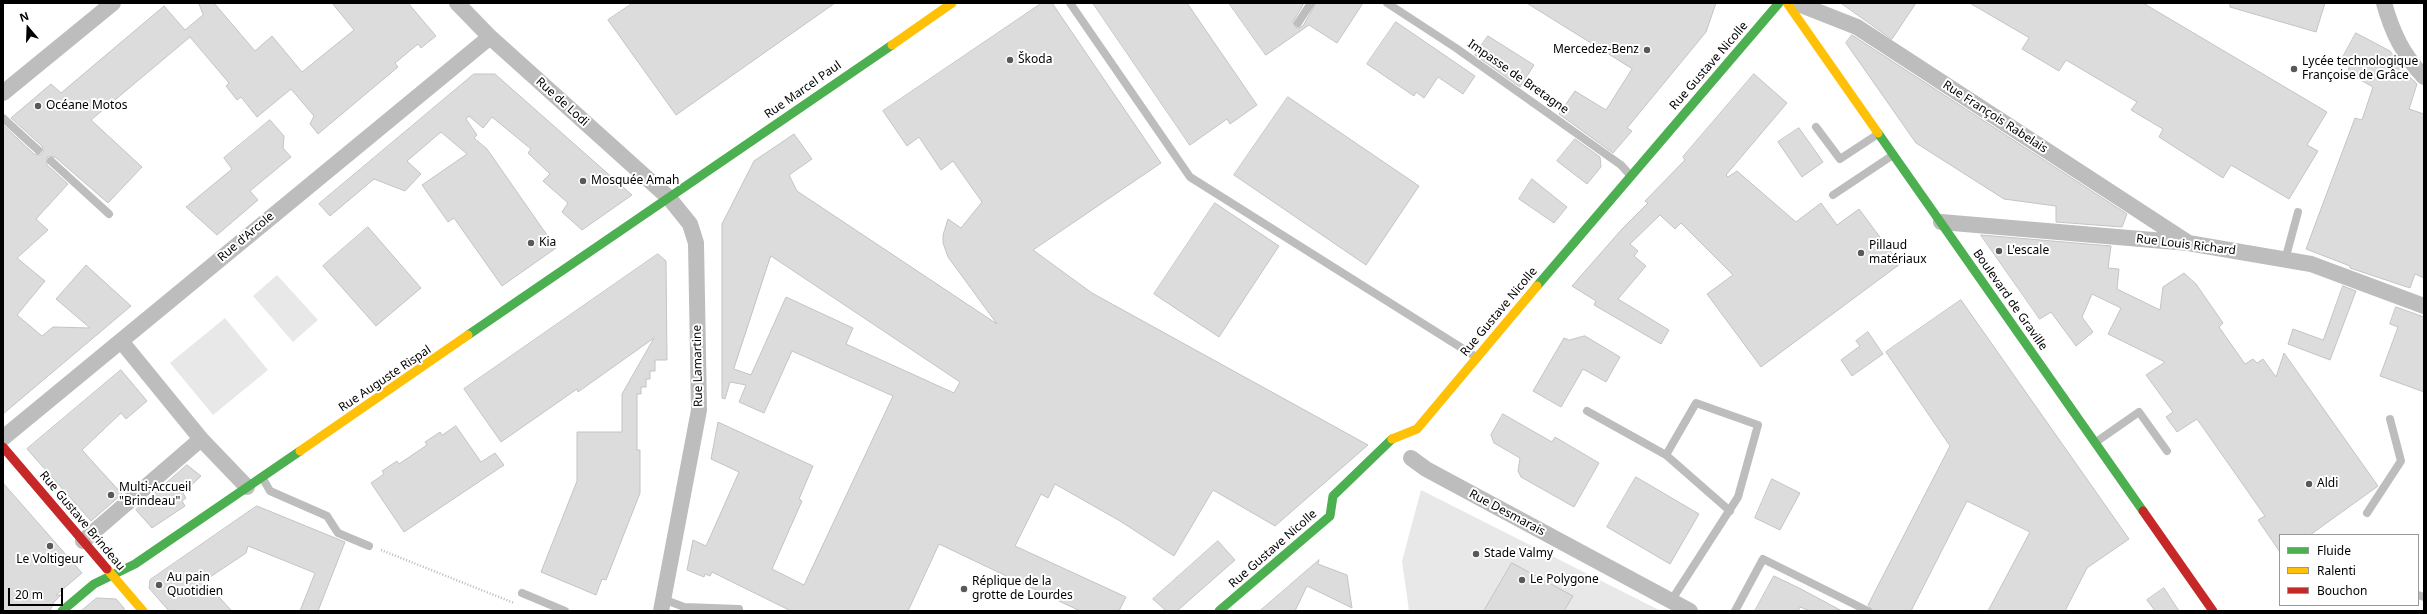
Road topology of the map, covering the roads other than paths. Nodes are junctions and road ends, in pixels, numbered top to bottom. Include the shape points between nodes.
1 (113, 3) edge
2 (456, 3) edge
3 (952, 3) edge
4 (1070, 3) edge
5 (1311, 3) edge
6 (1387, 3) edge
7 (1779, 3) edge
8 (1787, 3) edge
9 (1796, 3) edge
10 (2384, 3) edge
11 (1298, 23) dead end
12 (490, 37) junction
13 (2424, 77) edge
14 (3, 93) edge
15 (3, 118) edge
16 (1816, 127) dead end
17 (1879, 134) junction
18 (38, 150) dead end
19 (1894, 155) junction
20 (50, 161) dead end
21 (1631, 175) junction
22 (1833, 195) dead end
23 (669, 198) junction
24 (2298, 212) dead end
25 (109, 214) dead end
26 (1941, 222) junction
27 (2188, 243) junction
28 (2286, 260) junction
29 (2424, 306) edge
30 (121, 341) junction
31 (1477, 357) junction
32 (1587, 411) dead end
33 (2390, 419) dead end
34 (3, 438) edge
35 (201, 439) junction
36 (2095, 442) junction
37 (3, 447) edge
38 (2167, 451) dead end
39 (1666, 455) junction
40 (1411, 458) dead end
41 (262, 477) junction
42 (247, 487) junction
43 (1730, 511) junction
44 (2367, 513) dead end
45 (83, 541) junction
46 (369, 546) road end
47 (112, 575) junction
48 (522, 593) road end
49 (1671, 601) junction
50 (662, 605) edge
51 (739, 609) dead end
52 (62, 611) edge
53 (143, 611) edge
54 (565, 611) edge
55 (1219, 611) edge
56 (1690, 611) edge
57 (1735, 611) edge
58 (1868, 611) edge
59 (2213, 611) edge

1 - 14 street
2 - 12 street, Rue de Lodi
3 - 23 street, Rue Marcel Paul
4 - 31 lane via 1190,177
5 - 11 lane
6 - 21 lane, Impasse de Bretagne via 1456,48 1615,160
7 - 21 street, Rue Gustave Nicolle
8 - 17 street, Boulevard de Graville
9 - 27 street, Rue François Rabelais via 1858,27
10 - 13 street via 2391,30 2404,54
12 - 23 street, Rue de Lodi
12 - 30 street, Rue d'Arcole
15 - 18 lane
16 - 17 lane via 1840,159
17 - 19 street, Boulevard de Graville
19 - 22 lane
19 - 26 street, Boulevard de Graville
20 - 25 lane
21 - 31 street, Rue Gustave Nicolle
23 - 41 street, Rue Auguste Rispal
23 - 50 street, Rue Lamartine via 690,224 696,243 699,410
24 - 28 lane
26 - 27 street, Rue Louis Richard
26 - 36 street, Boulevard de Graville
27 - 28 street, Rue Louis Richard
28 - 29 street, Rue Louis Richard via 2311,264
30 - 34 street, Rue d'Arcole
30 - 35 street
31 - 55 street, Rue Gustave Nicolle via 1417,430 1395,437 1333,496 1330,516
32 - 39 lane
33 - 44 lane via 2401,461
35 - 42 street
35 - 45 street
36 - 38 lane via 2139,412
36 - 59 street, Boulevard de Graville
37 - 45 street, Rue Gustave Brindeau
39 - 43 lane
39 - 43 lane via 1696,403 1758,425 1738,497
40 - 49 street, Rue Desmarais via 1426,469
41 - 42 street, Rue Auguste Rispal
41 - 46 lane via 270,491 327,516 338,533
42 - 47 street, Rue Auguste Rispal via 135,564
43 - 49 lane
45 - 47 street, Rue Gustave Brindeau
47 - 52 street, Rue Auguste Rispal via 94,584
47 - 53 street, Rue Gustave Brindeau
48 - 54 lane
49 - 56 street, Rue Desmarais
50 - 51 lane
57 - 58 lane via 1763,559

